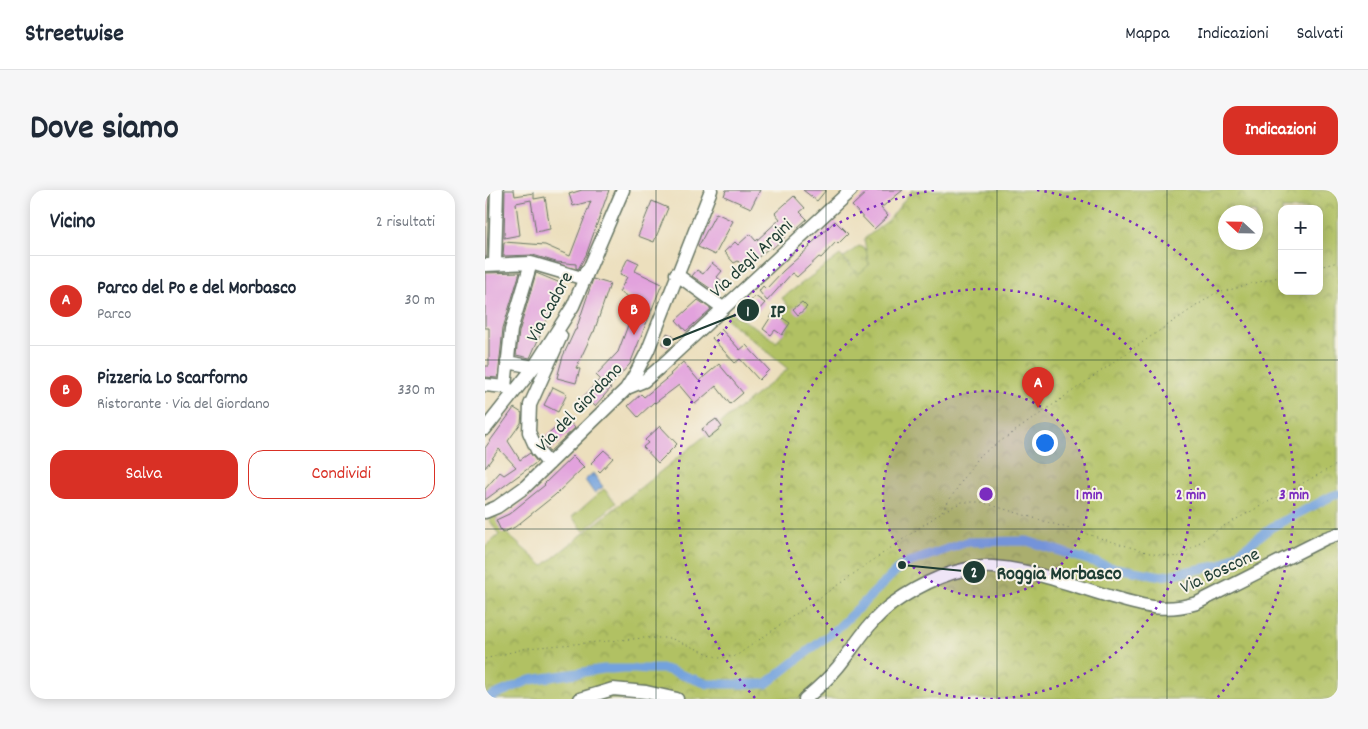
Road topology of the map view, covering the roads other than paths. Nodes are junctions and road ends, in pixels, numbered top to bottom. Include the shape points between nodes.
1 (497, 190) edge
2 (613, 190) edge
3 (623, 190) edge
4 (711, 190) edge
5 (851, 190) edge
6 (531, 263) junction
7 (490, 264) edge
8 (676, 274) junction
9 (585, 279) junction
10 (573, 306) junction
11 (723, 308) junction
12 (648, 350) junction
13 (674, 352) junction
14 (507, 362) junction
15 (535, 367) junction
16 (485, 386) edge
17 (626, 389) junction
18 (509, 390) junction
19 (485, 430) edge
20 (549, 464) junction
21 (485, 512) edge
22 (1338, 534) edge
23 (580, 699) edge
24 (677, 699) edge
25 (805, 699) edge

1 - 7 street
2 - 9 street via 588,255
3 - 9 street, Via Cadore
4 - 8 street, Via del Giordano
5 - 11 street, Via degli Argini
6 - 7 street
6 - 9 street
6 - 14 street via 511,330
8 - 11 street
8 - 12 street, Via del Giordano
9 - 10 street, Via Cadore
10 - 15 street, Via Cadore
10 - 20 street via 530,405 529,432 537,450
11 - 13 street, Via degli Argini
12 - 13 street via 658,358
12 - 17 street, Via del Giordano
13 - 17 street, Via degli Argini via 644,380
14 - 15 street
14 - 18 street
15 - 18 street, Via Cadore
16 - 18 street
17 - 20 street, Via del Giordano
18 - 19 street, Via Cadore
20 - 21 street, Via del Giordano via 525,487
22 - 25 street, Via Boscone via 1197,603 1180,608 1157,609 1029,573 993,567 944,576 891,605 869,624 837,669
23 - 24 street via 613,689

